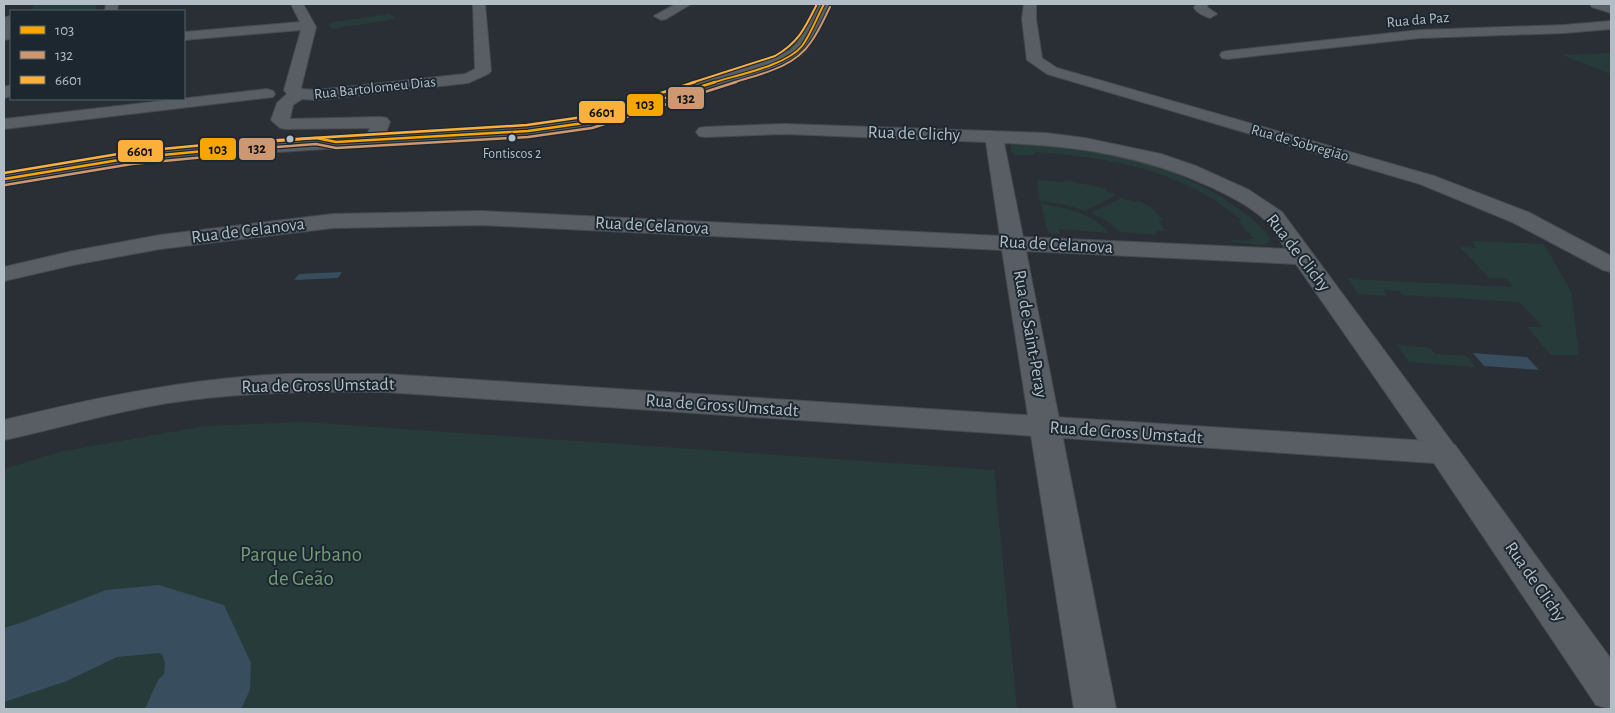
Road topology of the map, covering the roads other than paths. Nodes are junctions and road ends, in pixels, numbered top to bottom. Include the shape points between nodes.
1 (296, 4) edge
2 (479, 4) edge
3 (685, 4) edge
4 (824, 4) edge
5 (1030, 4) edge
6 (660, 16) dead end
7 (10, 22) edge
8 (1611, 25) edge
9 (308, 26) junction
10 (185, 36) edge
11 (4, 37) edge
12 (1227, 55) dead end
13 (267, 94) dead end
14 (298, 94) junction
15 (4, 124) edge
16 (705, 132) dead end
17 (994, 137) junction
18 (374, 140) junction
19 (4, 179) edge
20 (1014, 243) junction
21 (1304, 258) junction
22 (1611, 266) edge
23 (4, 274) edge
24 (1046, 428) junction
25 (4, 430) edge
26 (1444, 453) junction
27 (1611, 692) edge
28 (1096, 709) edge

1 - 9 street
2 - 14 street, Rua Bartolomeu Dias via 483,71 468,78 317,95
3 - 6 street
4 - 18 street via 803,45 795,53 777,62 591,122 528,131
5 - 22 street, Rua de Sobregião via 1035,60 1052,71 1427,180 1520,217
7 - 11 street
8 - 12 street, Rua da Paz via 1420,34
9 - 10 street
9 - 14 street, Rua Bartolomeu Dias via 292,90
13 - 15 street
14 - 18 street via 285,103 280,120 286,124 381,122
16 - 17 street, Rua de Clichy via 785,129
17 - 20 street, Rua de Saint-Peray
17 - 21 street, Rua de Clichy via 1046,139 1109,148 1189,170 1242,194 1274,217
18 - 19 street via 215,150
20 - 21 street, Rua de Celanova
20 - 23 street, Rua de Celanova via 481,218 333,221 160,242
20 - 24 street, Rua de Saint-Peray
21 - 26 street, Rua de Clichy
24 - 25 street, Rua de Gross Umstadt via 385,383 326,382 190,391 120,403
24 - 26 street, Rua de Gross Umstadt
24 - 28 street, Rua de Saint-Peray
26 - 27 street, Rua de Clichy

